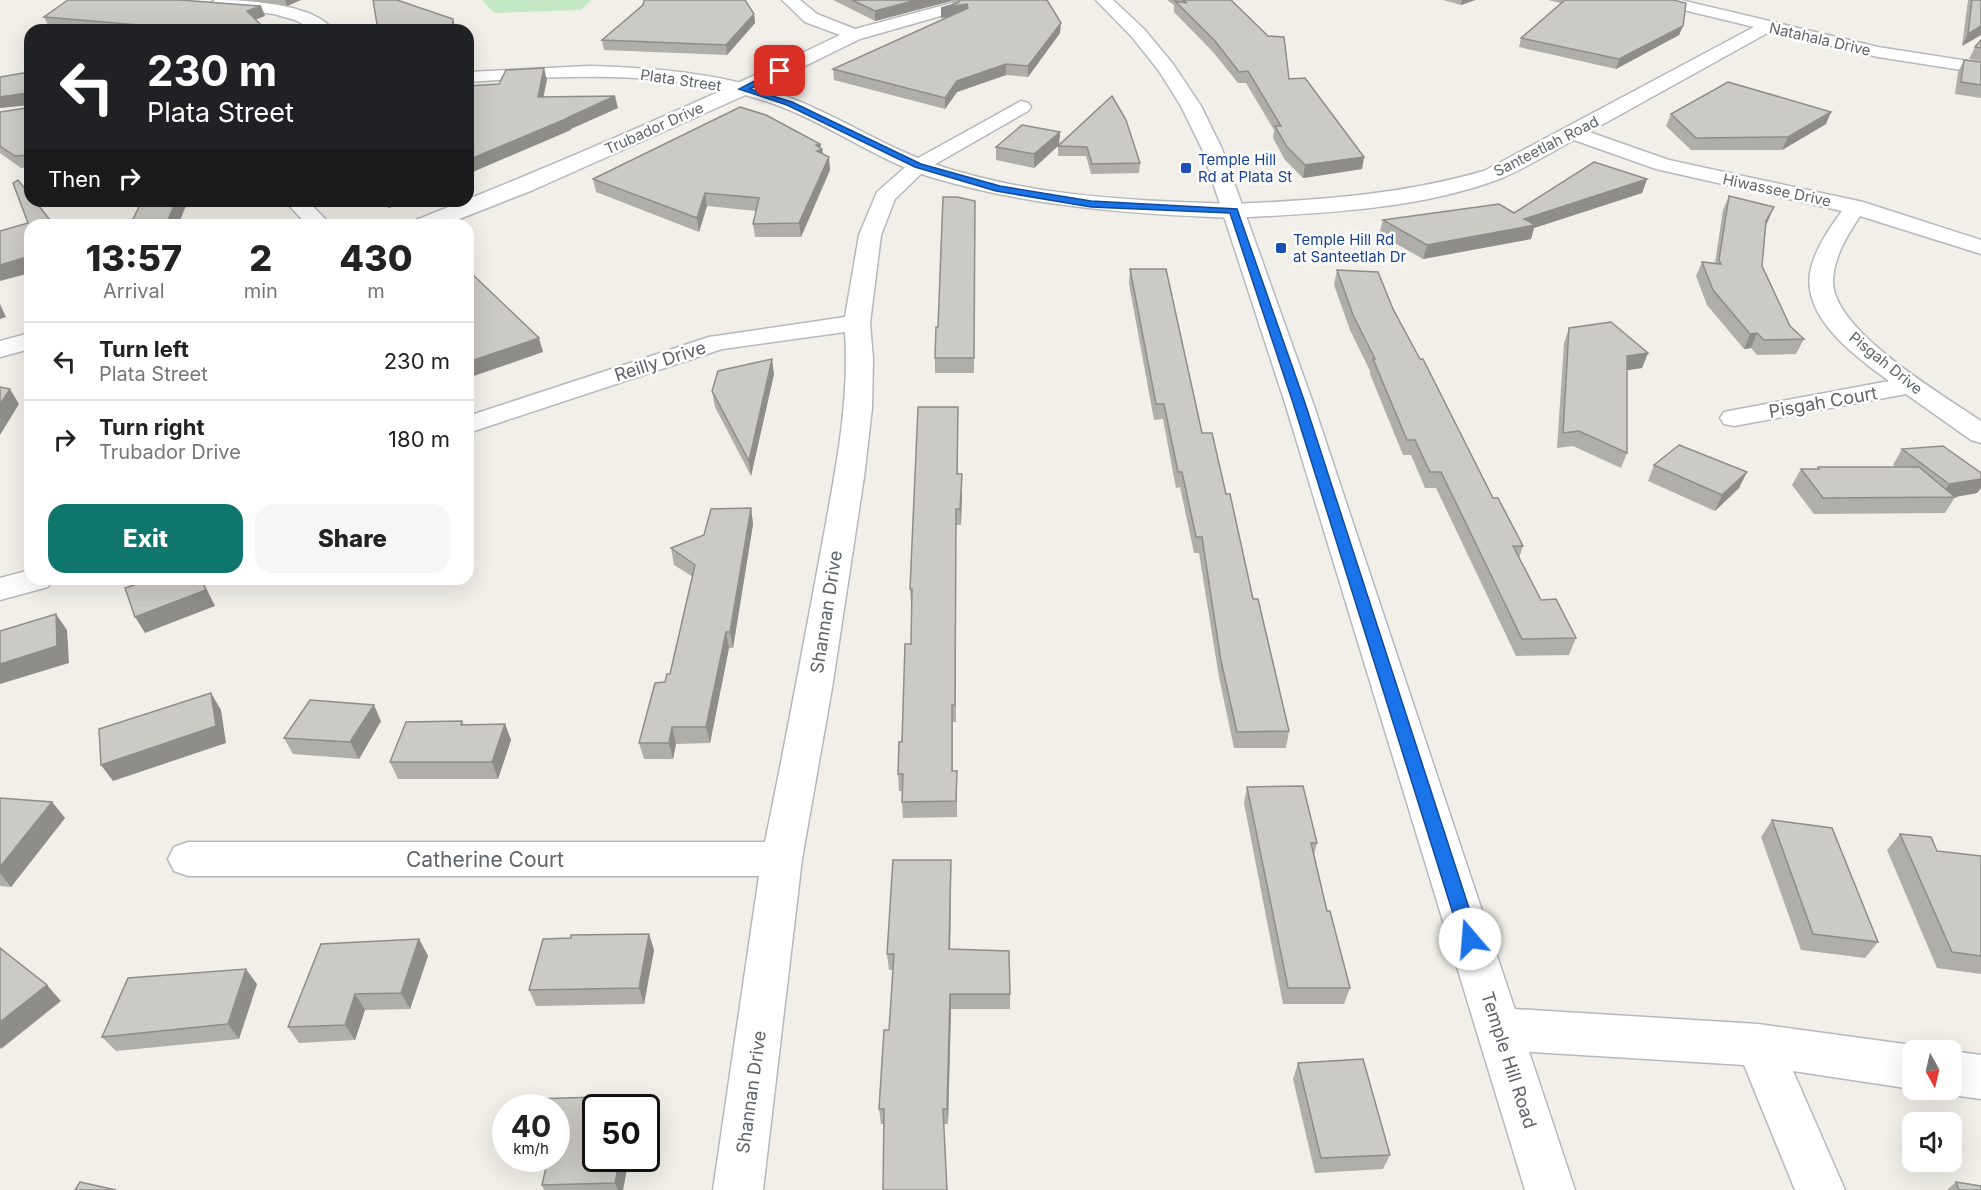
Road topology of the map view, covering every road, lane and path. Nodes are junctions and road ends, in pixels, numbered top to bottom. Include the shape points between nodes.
1 (790, 0) edge
2 (1104, 0) edge
3 (1661, 0) edge
4 (206, 4) edge
5 (952, 8) edge
6 (314, 24) edge
7 (1767, 27) junction
8 (854, 35) junction
9 (1981, 68) edge
10 (474, 77) edge
11 (743, 89) junction
12 (1021, 106) dead end
13 (1573, 134) junction
14 (918, 166) junction
15 (474, 206) edge
16 (302, 207) edge
17 (472, 207) edge
18 (1855, 207) junction
19 (1234, 211) junction
20 (314, 219) edge
21 (440, 219) edge
22 (1981, 247) edge
23 (857, 323) junction
24 (24, 343) edge
25 (0, 349) edge
26 (1912, 386) junction
27 (1734, 418) dead end
28 (474, 423) edge
29 (1981, 434) edge
30 (24, 582) edge
31 (0, 589) edge
32 (188, 859) dead end
33 (782, 859) junction
34 (1499, 1029) junction
35 (1758, 1045) junction
36 (1902, 1066) edge
37 (1962, 1074) edge
38 (1981, 1077) edge
39 (738, 1190) edge
40 (1550, 1190) edge
41 (1820, 1190) edge

1 - 8 street via 811,18
2 - 19 street, Temple Hill Road via 1149,44 1196,111
3 - 7 street, Natahala Drive
4 - 6 street via 277,11
5 - 8 street, Trubador Drive
7 - 9 street, Natahala Drive via 1878,52
7 - 13 street, Santeetlah Road
8 - 11 street, Trubador Drive
10 - 11 street, Plata Street via 609,72 664,75
11 - 14 street, Plata Street via 790,104
11 - 15 street, Trubador Drive
12 - 14 street, Shannan Drive
13 - 18 street, Hiwassee Drive via 1663,165
13 - 19 street, Santeetlah Road via 1491,175 1451,187 1346,205
14 - 19 street, Plata Street via 999,189 1056,199 1127,207
14 - 23 street, Shannan Drive via 885,197 876,216 864,264
16 - 20 street
17 - 21 street, Trubador Drive
18 - 22 street, Hiwassee Drive
18 - 26 street, Pisgah Drive via 1823,265 1823,296 1844,329
19 - 34 street, Temple Hill Road
23 - 28 street, Reilly Drive via 718,342
23 - 33 street, Shannan Drive via 859,389 849,477
24 - 25 street
26 - 27 street, Pisgah Court
26 - 29 street, Pisgah Drive
30 - 31 street
32 - 33 street, Catherine Court
33 - 39 street, Shannan Drive
34 - 35 street
34 - 40 street, Temple Hill Road
35 - 36 street
35 - 41 street
37 - 38 street

